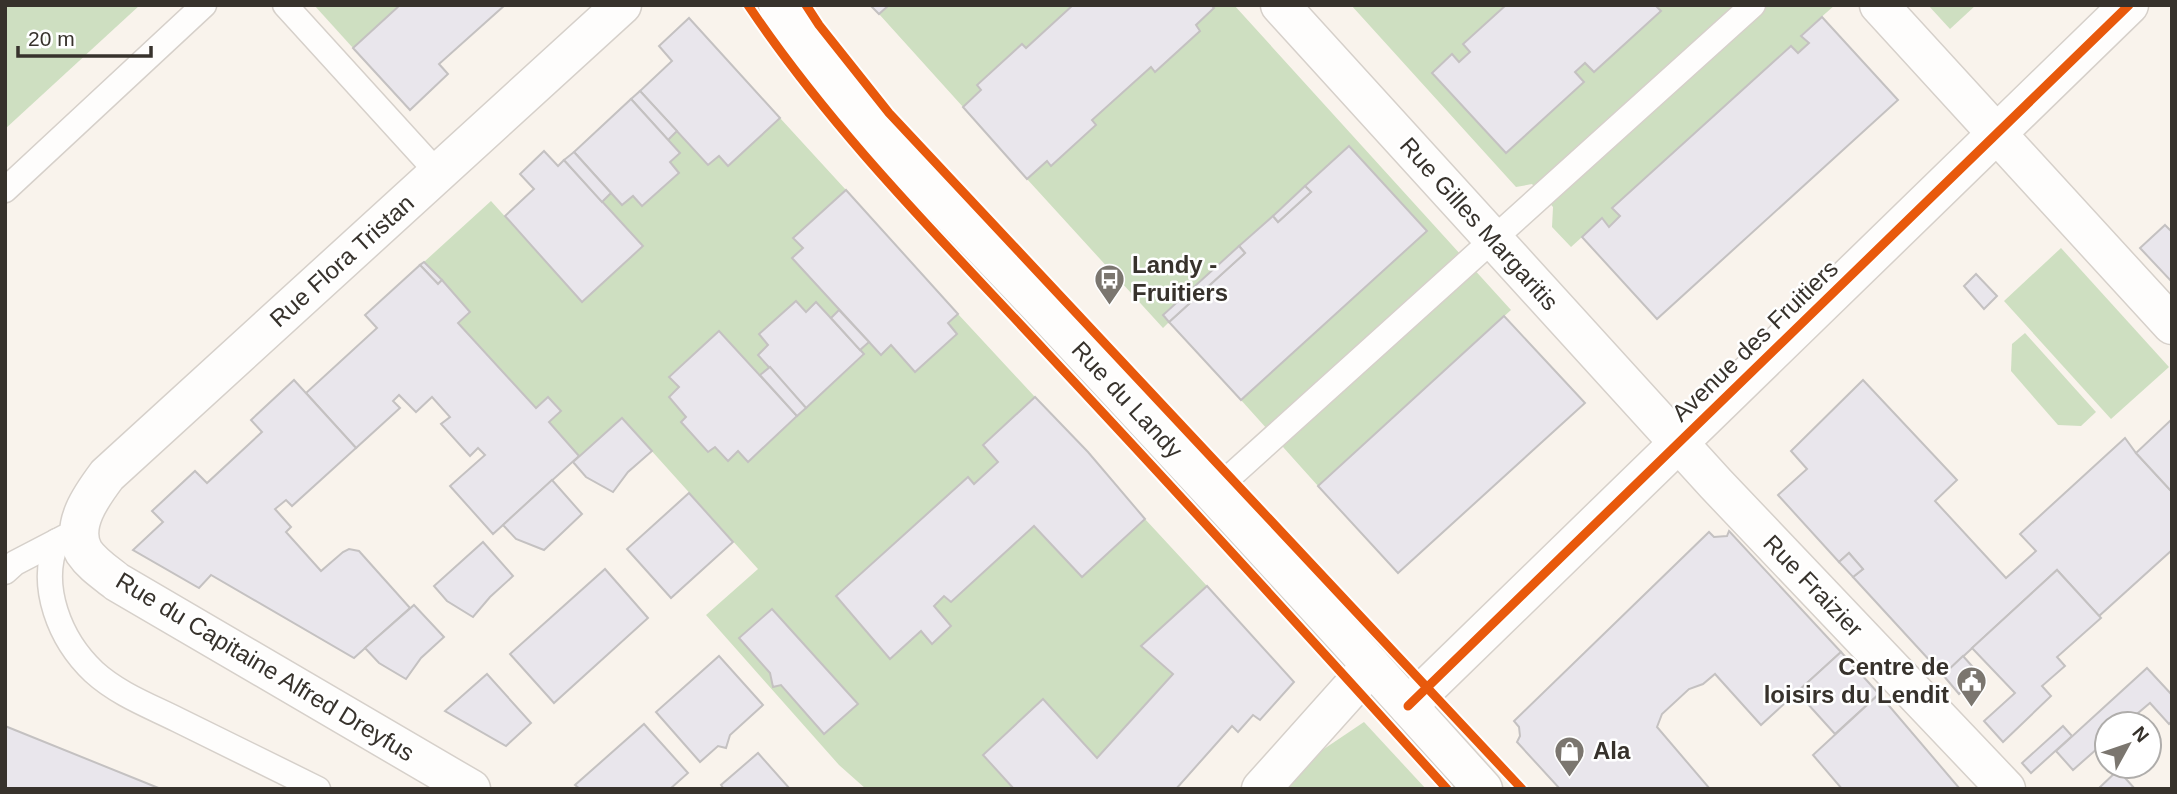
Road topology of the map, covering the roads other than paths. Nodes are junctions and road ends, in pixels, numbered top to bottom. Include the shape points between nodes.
1 (204, 5) edge
2 (285, 5) edge
3 (622, 5) edge
4 (778, 5) edge
5 (1280, 5) edge
6 (1753, 5) edge
7 (1878, 5) edge
8 (2129, 5) edge
9 (1997, 134) junction
10 (438, 173) junction
11 (5, 190) edge
12 (1493, 240) junction
13 (2172, 325) edge
14 (1678, 443) junction
15 (1213, 492) junction
16 (68, 535) junction
17 (5, 572) edge
18 (1371, 666) junction
19 (1408, 706) junction
20 (318, 789) edge
21 (471, 789) edge
22 (1261, 789) edge
23 (1483, 789) edge
24 (2006, 789) edge

1 - 11 lane
2 - 10 lane
3 - 10 street, Rue Flora Tristan
4 - 15 street, Rue du Landy via 871,125
5 - 12 street, Rue Gilles Margaritis
6 - 12 lane
7 - 9 street
8 - 9 street, Avenue des Fruitiers
9 - 13 street
9 - 14 street, Avenue des Fruitiers
10 - 16 street, Rue Flora Tristan via 107,475
12 - 14 street, Rue Gilles Margaritis
12 - 15 lane
14 - 19 street, Avenue des Fruitiers
14 - 24 street, Rue Fraizier
15 - 18 street, Rue du Landy
16 - 17 lane
16 - 20 lane via 50,567 51,591 57,617 77,654 96,674 126,695
16 - 21 street, Rue du Capitaine Alfred Dreyfus via 117,582
18 - 19 street, Rue du Landy
18 - 22 street
19 - 23 street, Rue du Landy

